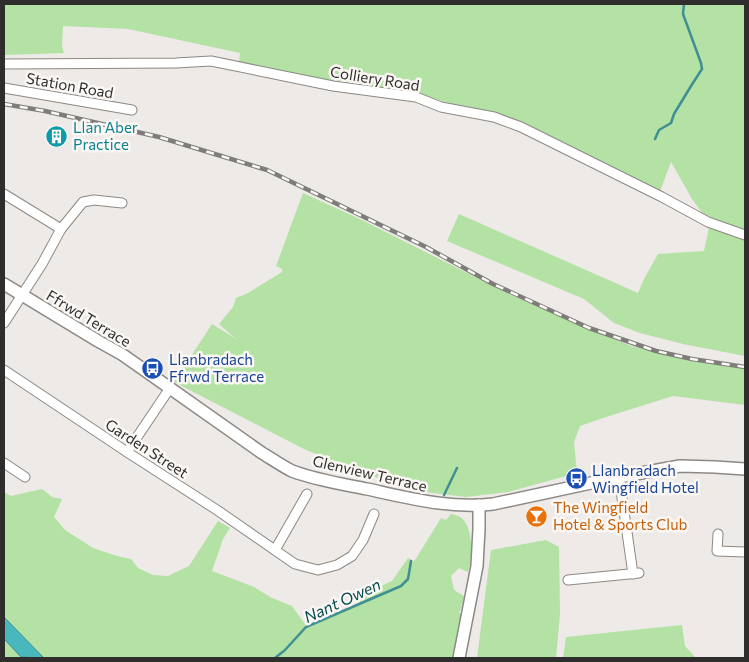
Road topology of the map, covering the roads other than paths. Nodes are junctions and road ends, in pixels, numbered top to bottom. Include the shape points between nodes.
1 (4, 64) edge
2 (4, 88) edge
3 (132, 110) dead end
4 (4, 194) edge
5 (122, 203) dead end
6 (61, 229) junction
7 (745, 235) edge
8 (4, 284) edge
9 (21, 295) junction
10 (4, 323) edge
11 (4, 370) edge
12 (167, 386) junction
13 (127, 452) junction
14 (4, 463) edge
15 (745, 469) edge
16 (25, 477) dead end
17 (619, 477) junction
18 (307, 494) dead end
19 (479, 505) junction
20 (374, 514) dead end
21 (718, 534) dead end
22 (275, 550) junction
23 (745, 552) edge
24 (568, 580) dead end
25 (459, 658) edge

1 - 7 street, Colliery Road via 211,62 333,86 416,97 441,107 494,117 521,127 708,222
2 - 3 street, Station Road
4 - 6 street
5 - 6 street via 83,202
6 - 9 street
8 - 9 street, Ffrwd Terrace
9 - 10 street
9 - 12 street, Ffrwd Terrace via 123,355
11 - 13 street, Garden Street
12 - 13 street
12 - 19 street, Glenview Terrace via 262,453 292,470 331,482 427,502
13 - 22 street, Garden Street
14 - 16 street
15 - 17 street, Glenview Terrace via 680,466
17 - 19 street, Glenview Terrace
17 - 24 street via 636,574
18 - 22 street
19 - 25 street via 477,566
20 - 22 street, Garden Street via 352,556 337,565 318,570 295,564
21 - 23 street via 717,551

